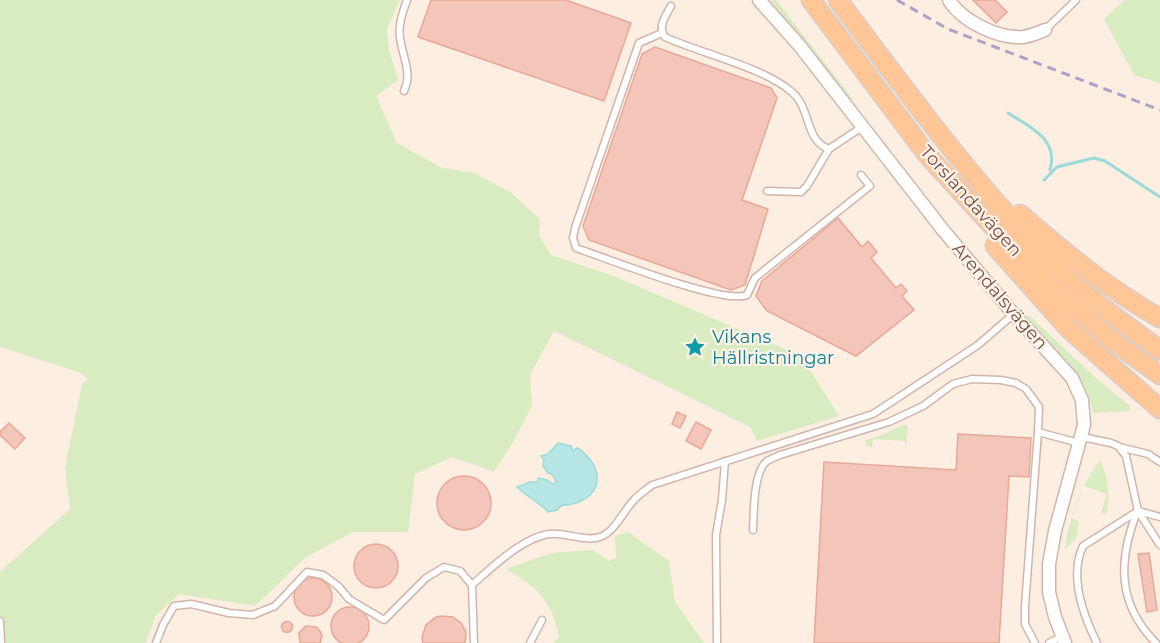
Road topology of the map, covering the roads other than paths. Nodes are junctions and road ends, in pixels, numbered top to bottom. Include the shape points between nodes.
1 (407, 0) edge
2 (759, 0) edge
3 (811, 0) edge
4 (838, 0) edge
5 (949, 0) edge
6 (1076, 0) edge
7 (671, 6) dead end
8 (1045, 30) joint
9 (662, 33) junction
10 (404, 91) dead end
11 (862, 127) junction
12 (829, 149) junction
13 (928, 156) junction
14 (861, 175) dead end
15 (767, 191) dead end
16 (991, 197) junction
17 (1160, 318) edge
18 (1008, 319) dead end
19 (1160, 350) edge
20 (1160, 375) edge
21 (1160, 410) edge
22 (1038, 432) junction
23 (1080, 440) junction
24 (1118, 446) junction
25 (725, 461) junction
26 (1160, 462) edge
27 (1138, 511) junction
28 (1160, 517) edge
29 (753, 530) dead end
30 (1160, 545) edge
31 (472, 585) junction
32 (542, 620) dead end
33 (0, 621) edge
34 (1065, 641) edge
35 (1, 643) edge
36 (156, 643) edge
37 (474, 643) edge
38 (530, 643) edge
39 (717, 643) edge
40 (1035, 643) edge
41 (1049, 643) edge
42 (1097, 643) edge
43 (1156, 643) edge

1 - 10 lane via 399,29 409,75
2 - 11 street, Arendalsvägen
3 - 13 main road, Torslandavägen
4 - 16 main road, Torslandavägen
5 - 8 street via 967,19 1004,35 1031,36
6 - 8 lane
7 - 9 lane via 661,24
9 - 12 lane via 776,80 802,105 815,141
9 - 14 lane via 639,44 575,228 576,248 700,290 742,297 755,278 870,186
11 - 12 lane
11 - 23 street, Arendalsvägen via 1012,312 1072,378 1084,415
12 - 15 lane via 801,192
13 - 20 main road, Torslandavägen via 1053,290
13 - 21 main road via 937,174 1039,296
16 - 17 main road via 1018,212 1070,257
16 - 19 main road, Torslandavägen via 1052,263 1108,312
18 - 25 lane via 978,345 873,414
22 - 23 lane
22 - 29 lane via 1039,407 1016,383 984,378 953,384 923,406 889,422 766,461 757,480
22 - 40 lane via 1024,606 1025,624
23 - 24 lane
23 - 34 street, Arendalsvägen via 1050,564 1049,592
24 - 26 lane via 1148,454
24 - 27 lane via 1126,456
25 - 31 lane via 652,485 633,500 601,537 548,534 514,551
25 - 39 lane via 716,535
27 - 28 lane
27 - 30 lane
27 - 42 lane via 1083,546 1079,555 1078,584 1088,625
27 - 43 lane via 1127,537 1125,578 1134,616
31 - 36 lane via 460,571 444,567 426,578 384,620 349,599 323,575 307,572 275,606 253,615 191,604 174,606
31 - 37 lane
32 - 38 lane
33 - 35 lane
34 - 41 lane

